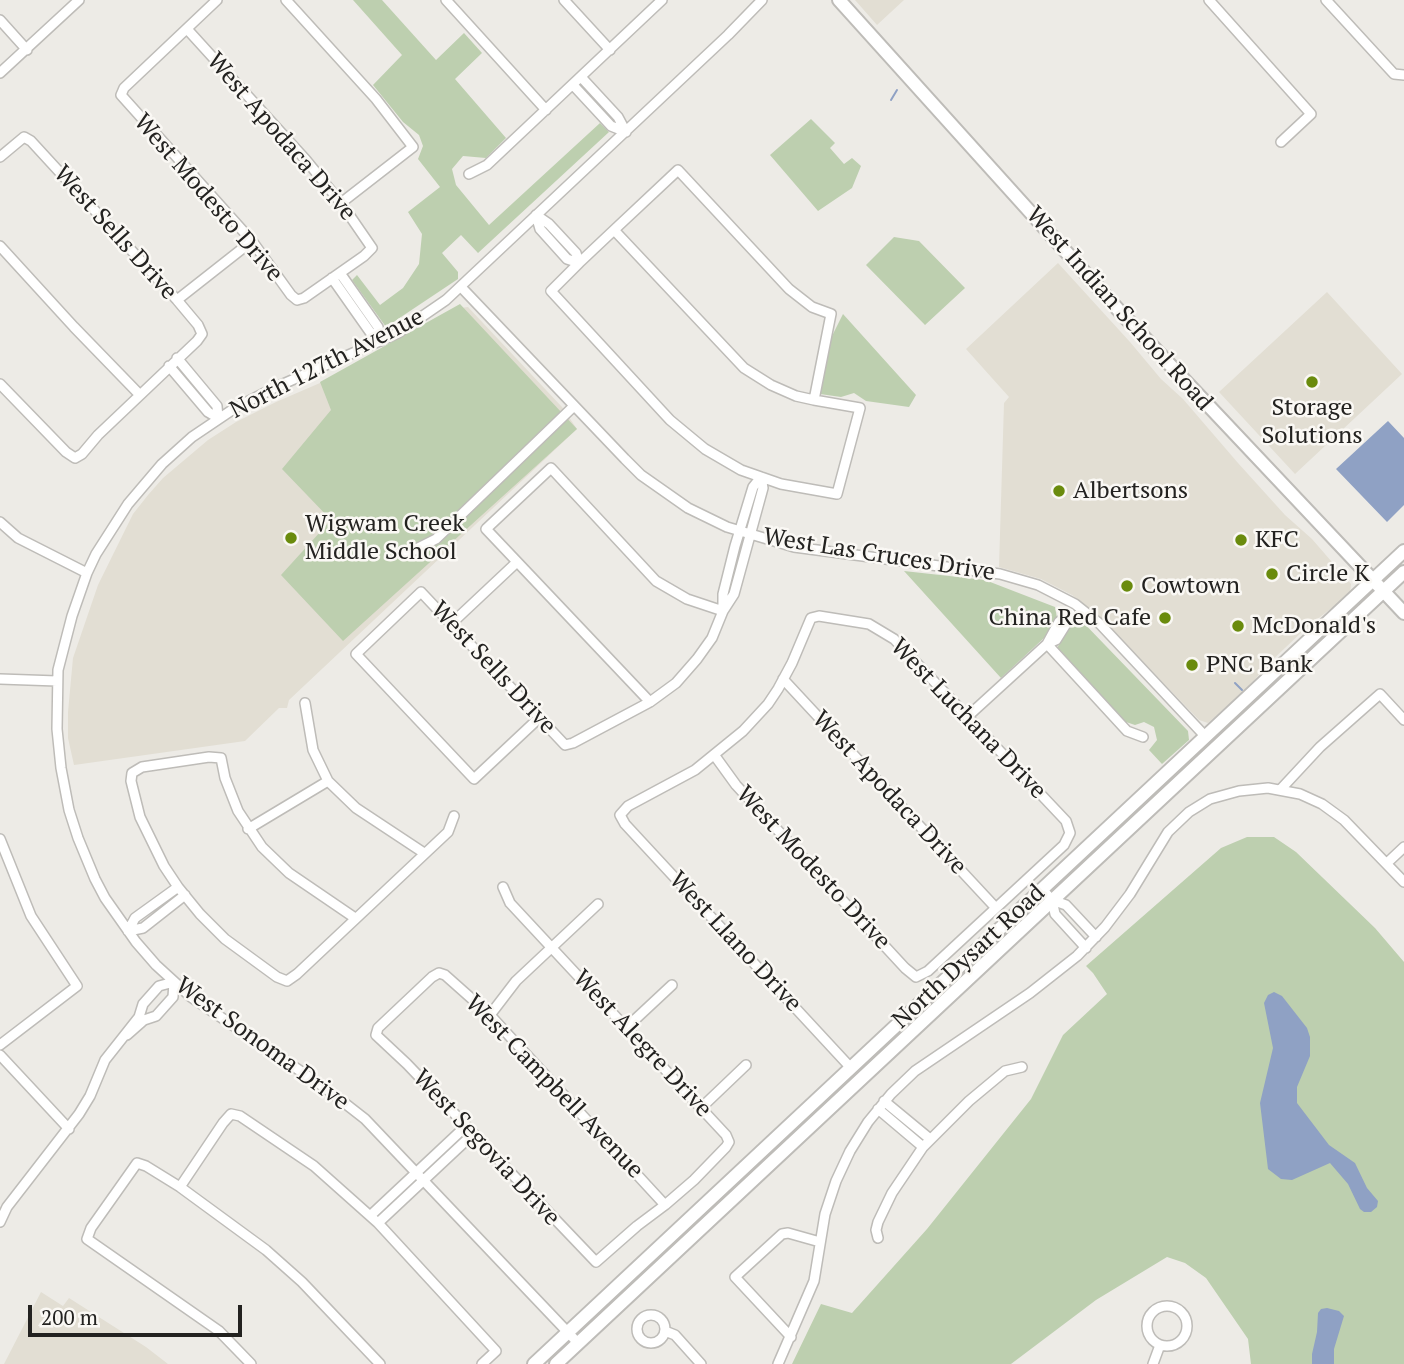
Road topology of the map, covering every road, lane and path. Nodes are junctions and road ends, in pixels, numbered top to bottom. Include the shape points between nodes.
1 (79, 0) edge
2 (217, 0) edge
3 (286, 0) edge
4 (446, 0) edge
5 (564, 0) edge
6 (662, 0) edge
7 (762, 0) edge
8 (839, 0) edge
9 (1209, 0) edge
10 (1326, 0) edge
11 (0, 20) edge
12 (187, 29) junction
13 (27, 50) junction
14 (610, 50) junction
15 (0, 73) edge
16 (1402, 75) edge
17 (581, 77) junction
18 (573, 85) junction
19 (546, 110) junction
20 (626, 132) junction
21 (1281, 142) dead end
22 (0, 158) edge
23 (469, 174) dead end
24 (341, 202) junction
25 (536, 215) junction
26 (614, 230) junction
27 (252, 241) junction
28 (0, 246) edge
29 (579, 263) junction
30 (336, 276) junction
31 (461, 287) junction
32 (177, 300) junction
33 (381, 341) junction
34 (177, 358) junction
35 (169, 366) junction
36 (0, 384) edge
37 (139, 394) junction
38 (814, 400) junction
39 (574, 406) junction
40 (218, 418) junction
41 (761, 477) junction
42 (0, 522) edge
43 (745, 533) junction
44 (1404, 551) edge
45 (404, 555) dead end
46 (517, 562) junction
47 (1404, 572) edge
48 (87, 573) junction
49 (1372, 580) junction
50 (1384, 592) junction
51 (1075, 604) junction
52 (723, 611) junction
53 (1404, 614) edge
54 (451, 624) junction
55 (1046, 645) junction
56 (64, 646) joint
57 (0, 678) edge
58 (783, 679) junction
59 (57, 681) junction
60 (650, 702) junction
61 (305, 703) dead end
62 (967, 717) junction
63 (539, 718) junction
64 (1404, 720) edge
65 (1205, 736) junction
66 (1143, 737) dead end
67 (1217, 748) junction
68 (715, 756) junction
69 (328, 781) junction
70 (1280, 790) junction
71 (454, 816) dead end
72 (248, 829) junction
73 (0, 839) edge
74 (1404, 847) edge
75 (425, 853) junction
76 (1387, 863) junction
77 (1404, 883) edge
78 (178, 887) junction
79 (503, 887) dead end
80 (1042, 889) junction
81 (185, 895) junction
82 (1052, 900) junction
83 (598, 904) dead end
84 (995, 907) junction
85 (355, 918) junction
86 (128, 931) junction
87 (1096, 937) junction
88 (552, 947) junction
89 (1086, 948) junction
90 (174, 982) junction
91 (671, 985) dead end
92 (490, 1015) junction
93 (626, 1027) junction
94 (126, 1035) junction
95 (376, 1035) joint
96 (0, 1045) edge
97 (0, 1055) edge
98 (746, 1065) dead end
99 (851, 1068) junction
100 (1023, 1068) dead end
101 (884, 1101) junction
102 (702, 1107) junction
103 (877, 1109) junction
104 (69, 1129) junction
105 (469, 1130) junction
106 (930, 1139) junction
107 (923, 1147) junction
108 (416, 1172) junction
109 (424, 1180) junction
110 (180, 1187) junction
111 (4, 1204) edge
112 (665, 1205) junction
113 (370, 1216) junction
114 (0, 1222) edge
115 (378, 1223) junction
116 (878, 1238) dead end
117 (820, 1242) junction
118 (665, 1331) dead end
119 (568, 1332) junction
120 (791, 1337) junction
121 (578, 1343) junction
122 (1160, 1345) junction
123 (251, 1364) edge
124 (380, 1364) edge
125 (482, 1364) edge
126 (534, 1364) edge
127 (555, 1364) edge
128 (701, 1364) edge
129 (778, 1364) edge
130 (1153, 1364) edge

1 - 13 street
2 - 12 street
3 - 24 street via 413,147
4 - 19 street
5 - 14 street
6 - 14 street
7 - 20 street, North 127th Avenue
8 - 49 main road, West Indian School Road via 1077,256 1139,333
9 - 21 street via 1311,114
10 - 16 street via 1394,74
11 - 13 street
12 - 24 street, West Apodaca Drive
12 - 27 street, West Modesto Drive via 121,95
13 - 15 street
14 - 17 street
17 - 18 street
17 - 20 street
18 - 19 street
18 - 20 street via 611,125
19 - 23 street via 487,165
20 - 25 street, North 127th Avenue
22 - 32 street, West Sells Drive via 24,137 32,141
24 - 30 street, West Apodaca Drive via 372,248
25 - 29 street via 540,229 567,259
25 - 31 street, North 127th Avenue
26 - 29 street
26 - 38 street via 744,368 771,385
26 - 38 street via 678,170 789,289 812,307 831,314
27 - 30 street, West Modesto Drive via 297,300
27 - 32 street
28 - 37 street
29 - 41 street via 551,291 670,420 705,449
30 - 33 street via 378,327
31 - 33 street, North 127th Avenue via 420,319
31 - 39 street, West Las Cruces Drive
32 - 34 street, West Sells Drive via 202,334
33 - 40 street, North 127th Avenue
34 - 35 street
34 - 40 street via 217,406
35 - 37 street
35 - 40 street
36 - 37 street via 75,458
38 - 41 street via 860,408 837,494
39 - 43 street, West Las Cruces Drive via 666,494
39 - 45 street via 436,539
40 - 48 street, North 127th Avenue via 147,481 119,516
41 - 43 street via 763,488
42 - 48 street via 18,538
43 - 51 street, West Las Cruces Drive via 808,549 1020,578
43 - 52 street via 734,594
44 - 49 main road, North Dysart Road
46 - 52 street via 486,529 551,468 656,581 687,599
46 - 54 street
46 - 60 street
47 - 50 main road, North Dysart Road
48 - 56 street, North 127th Avenue
49 - 50 main road, West Indian School Road
49 - 65 main road, North Dysart Road
50 - 53 main road, West Indian School Road
50 - 67 main road, North Dysart Road
51 - 55 street via 1056,632 1056,640
51 - 65 street, West Las Cruces Drive via 1100,624
52 - 60 street via 697,659 676,683
54 - 63 street, West Sells Drive
54 - 63 street, West Sells Drive via 421,592 356,654 474,779
55 - 62 street
55 - 66 street via 1127,731
56 - 59 street, West Sonoma Drive
57 - 59 street
58 - 62 street, West Luchana Drive via 811,618 838,617 869,624 894,639
58 - 68 street via 768,704
58 - 84 street, West Apodaca Drive
59 - 86 street, West Sonoma Drive via 57,729 69,810 95,879
60 - 63 street, West Sells Drive via 565,745
61 - 69 street via 313,750
62 - 84 street, West Luchana Drive via 1066,821 1070,834 1064,845
64 - 70 street via 1380,694
65 - 67 main road
65 - 80 main road, North Dysart Road
67 - 82 main road, North Dysart Road
68 - 84 street, West Modesto Drive via 736,785 916,976 928,971
68 - 99 street, West Llano Drive via 620,815
69 - 72 street
69 - 75 street via 356,808
70 - 76 street via 1312,799 1332,811
70 - 87 street via 1224,794 1189,812 1168,832 1130,894
71 - 75 street via 448,832
72 - 78 street via 220,758 142,767 132,773 140,817
72 - 85 street via 289,873
73 - 96 street via 31,916 77,986
74 - 76 street
75 - 85 street
76 - 77 street
78 - 81 street
78 - 86 street via 135,918
79 - 88 street, West Alegre Drive via 510,902
80 - 82 street
80 - 99 main road, North Dysart Road
81 - 85 street via 225,939 287,981
81 - 86 street via 143,928
82 - 87 street via 1066,905
82 - 89 street via 1055,914
82 - 121 main road, North Dysart Road
83 - 88 street
86 - 90 street, West Sonoma Drive
87 - 89 street
88 - 92 street via 516,981
88 - 93 street, West Alegre Drive
89 - 101 street via 1052,977 923,1065
90 - 94 street via 173,996 156,1016
90 - 94 street via 159,986 142,1004 142,1012
90 - 108 street, West Sonoma Drive via 347,1104
91 - 93 street
92 - 95 street, West Campbell Avenue via 439,973
92 - 112 street, West Campbell Avenue
93 - 102 street, West Alegre Drive
94 - 104 street via 105,1060
95 - 105 street, West Segovia Drive
97 - 104 street
98 - 102 street
99 - 119 main road, North Dysart Road
100 - 106 street via 1005,1071
101 - 103 street
101 - 106 street
102 - 112 street, West Alegre Drive via 729,1142
103 - 107 street
103 - 117 street via 836,1181
104 - 111 street
105 - 108 street
105 - 109 street
105 - 112 street, West Segovia Drive via 596,1262
106 - 107 street
107 - 116 street via 892,1193 878,1222
108 - 109 street, West Sonoma Drive
108 - 113 street
109 - 115 street
109 - 119 street, West Sonoma Drive
110 - 113 street via 231,1114 260,1128 314,1166
110 - 123 street via 137,1163 87,1239 219,1331
110 - 124 street via 266,1250
111 - 114 street
113 - 115 street
115 - 125 street via 496,1351
117 - 120 street via 814,1280
117 - 120 street via 782,1234 735,1277
118 - 128 street
119 - 121 street, West Sonoma Drive
119 - 126 main road, North Dysart Road
120 - 129 street
121 - 127 main road, North Dysart Road
122 - 122 street via 1174,1345 1187,1330 1185,1316 1169,1305 1156,1308 1148,1318 1147,1331
122 - 130 street

